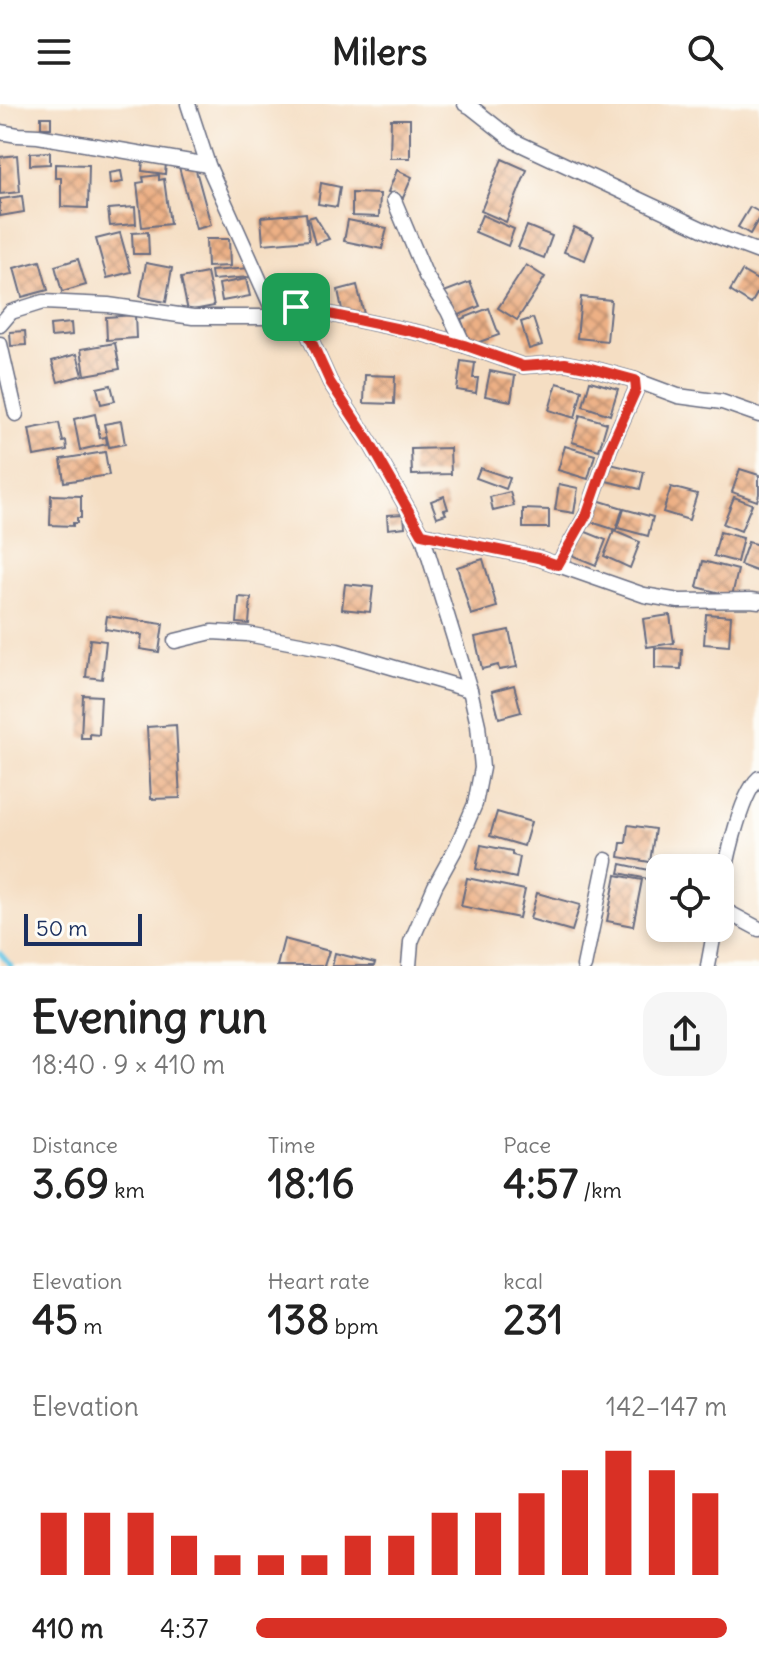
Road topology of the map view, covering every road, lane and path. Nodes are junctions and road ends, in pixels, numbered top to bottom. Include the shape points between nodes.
1 (188, 104) edge
2 (465, 104) edge
3 (0, 132) edge
4 (208, 165) junction
5 (394, 200) dead end
6 (759, 252) edge
7 (296, 307) junction
8 (276, 317) junction
9 (0, 325) edge
10 (0, 344) edge
11 (464, 345) junction
12 (635, 380) junction
13 (16, 414) dead end
14 (759, 415) edge
15 (422, 534) junction
16 (558, 565) junction
17 (759, 601) edge
18 (175, 641) dead end
19 (470, 690) junction
20 (759, 778) edge
21 (730, 854) edge
22 (606, 860) dead end
23 (734, 916) edge
24 (759, 929) edge
25 (712, 942) edge
26 (409, 966) edge
27 (584, 966) edge
28 (708, 966) edge

1 - 4 street
2 - 6 street via 514,141
3 - 4 street
4 - 8 street
5 - 11 street via 426,276
7 - 8 street
7 - 11 street
7 - 15 street via 330,382
8 - 9 street via 193,317 43,302 11,312
10 - 13 street
11 - 12 street via 523,366 565,363
12 - 14 street
12 - 16 street via 636,390 587,514
15 - 16 street
15 - 19 street
16 - 17 street via 644,595 679,601
18 - 19 street via 212,632 247,634 337,651
19 - 26 street via 482,768 475,804 411,942
20 - 21 street via 746,796
22 - 27 street
23 - 24 street
25 - 28 street

